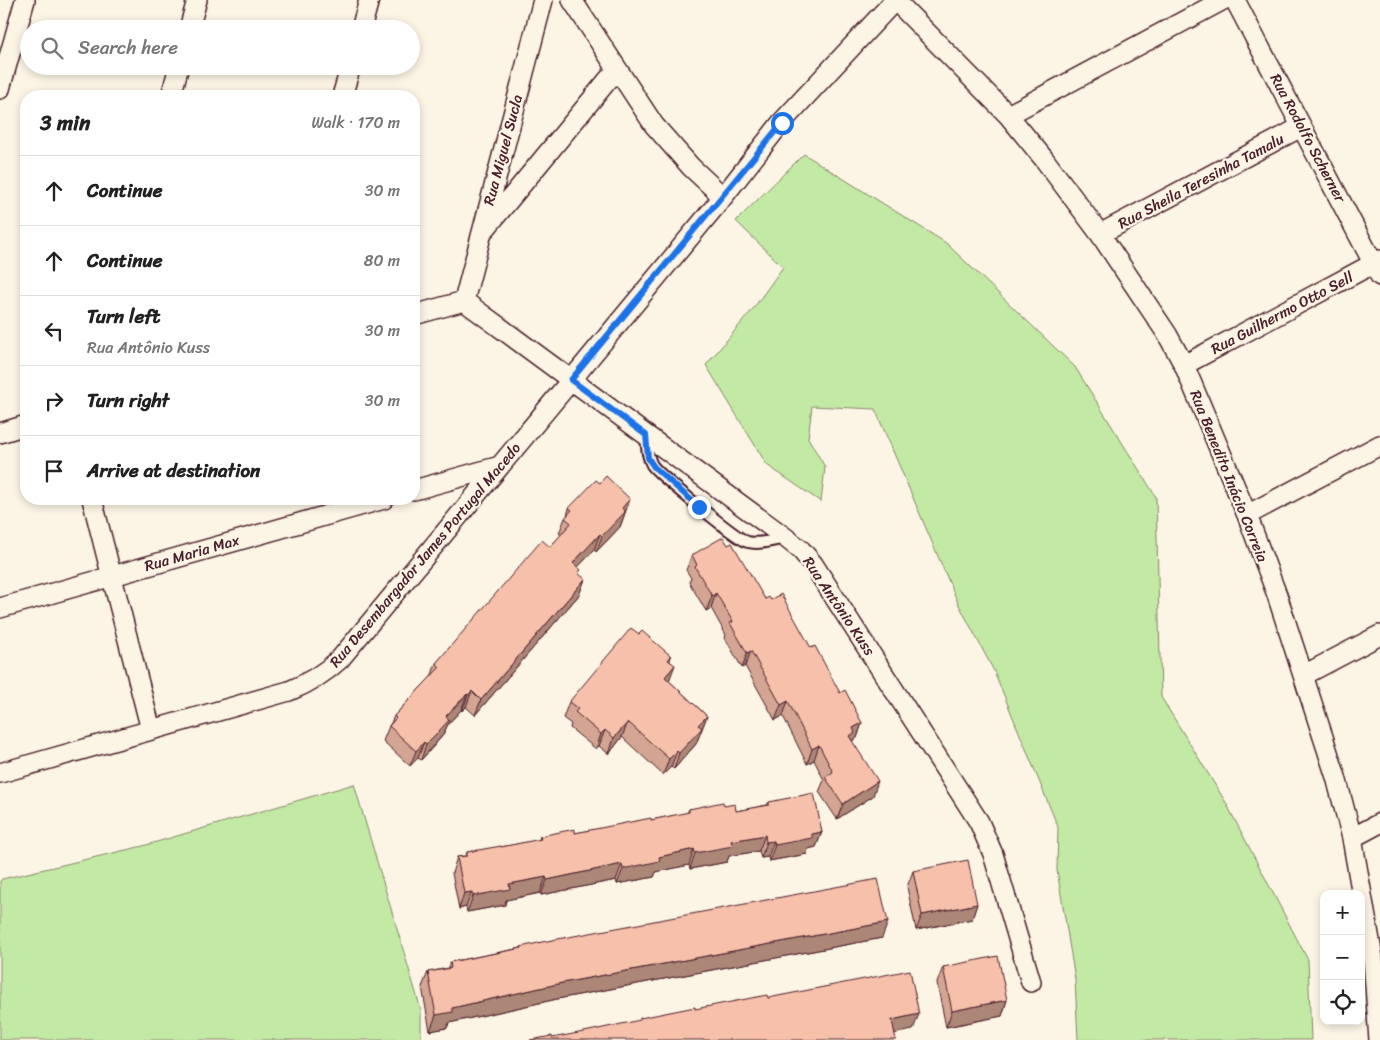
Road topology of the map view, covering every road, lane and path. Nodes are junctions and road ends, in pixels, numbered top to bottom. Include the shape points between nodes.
1 (25, 0) edge
2 (197, 0) edge
3 (369, 0) edge
4 (543, 0) edge
5 (572, 0) edge
6 (895, 0) edge
7 (1223, 0) edge
8 (1235, 0) edge
9 (191, 20) edge
10 (363, 20) edge
11 (617, 69) junction
12 (177, 75) edge
13 (348, 75) edge
14 (0, 89) edge
15 (173, 90) edge
16 (344, 90) edge
17 (1008, 115) junction
18 (1302, 127) junction
19 (723, 196) junction
20 (482, 232) junction
21 (1100, 234) junction
22 (1378, 267) edge
23 (464, 301) junction
24 (420, 313) edge
25 (1184, 365) junction
26 (571, 380) junction
27 (20, 428) edge
28 (0, 433) edge
29 (646, 435) junction
30 (1380, 444) edge
31 (500, 466) junction
32 (420, 488) edge
33 (94, 505) edge
34 (363, 505) edge
35 (1247, 515) junction
36 (786, 538) junction
37 (112, 576) junction
38 (0, 608) edge
39 (1380, 635) edge
40 (1304, 675) junction
41 (151, 730) junction
42 (0, 773) edge
43 (1380, 823) edge
44 (1352, 838) junction
45 (1031, 982) dead end
46 (1379, 1007) edge
47 (1379, 1040) edge

1 - 14 street
2 - 9 street
3 - 10 street
4 - 20 street, Rua Miguel Sucla
5 - 11 street
6 - 17 street, Rua Benedito Inácio Correia
6 - 19 street, Rua Desembargador James Portugal Macedo via 782,123
7 - 17 street
8 - 18 street, Rua Rodolfo Scherner
11 - 19 street via 654,125 691,167
11 - 20 street
12 - 15 street
13 - 16 street
17 - 21 street, Rua Benedito Inácio Correia
18 - 21 street, Rua Sheila Teresinha Tamalu
18 - 22 street, Rua Rodolfo Scherner
19 - 26 street, Rua Desembargador James Portugal Macedo
20 - 23 street, Rua Miguel Sucla
21 - 25 street, Rua Benedito Inácio Correia
22 - 25 street, Rua Guilhermo Otto Sell
23 - 24 street
23 - 26 street, Rua Antônio Kuss
25 - 35 street, Rua Benedito Inácio Correia
26 - 29 street, Rua Antônio Kuss
26 - 31 street, Rua Desembargador James Portugal Macedo
27 - 28 street
29 - 36 street, Rua Antônio Kuss
29 - 36 lane via 648,458 654,467 699,507 746,542
30 - 35 street
31 - 32 street
31 - 41 street, Rua Desembargador James Portugal Macedo via 340,659 324,674 288,691
33 - 37 street
34 - 37 street, Rua Maria Max
35 - 40 street, Rua Benedito Inácio Correia
36 - 45 street, Rua Antônio Kuss via 813,564 979,822 993,854
37 - 38 street, Rua Maria Max
37 - 41 street
39 - 40 street
40 - 44 street, Rua Benedito Inácio Correia
41 - 42 street, Rua Desembargador James Portugal Macedo
43 - 44 street
44 - 46 street, Rua Benedito Inácio Correia
46 - 47 street, Rua Benedito Inácio Correia

